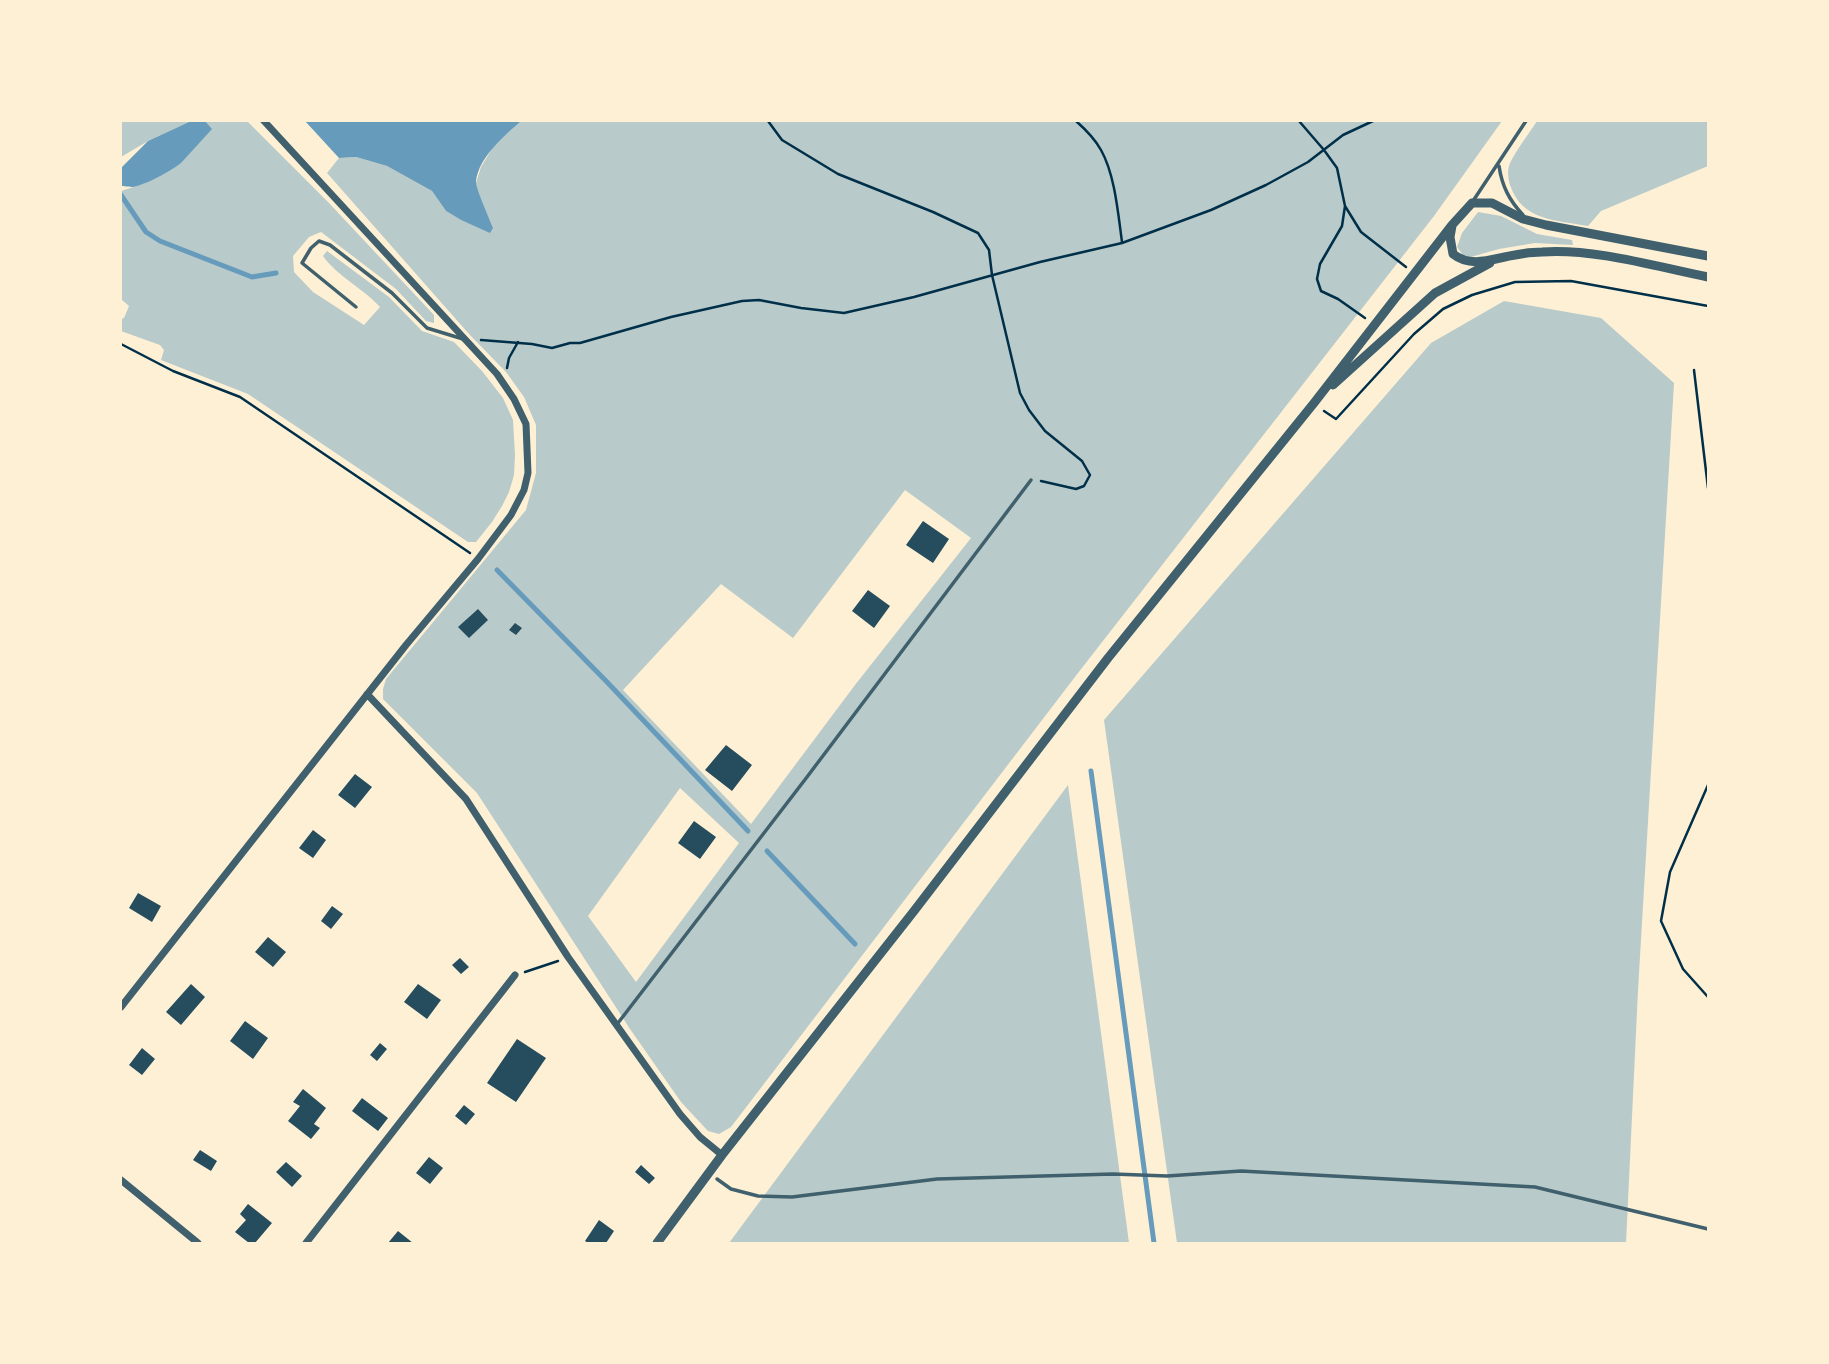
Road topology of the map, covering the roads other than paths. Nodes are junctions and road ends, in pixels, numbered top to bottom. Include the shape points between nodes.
1 (264, 121) edge
2 (1526, 121) edge
3 (1499, 164) junction
4 (1472, 203) junction
5 (1533, 222) junction
6 (1452, 225) junction
7 (1708, 256) edge
8 (1498, 259) junction
9 (1708, 277) edge
10 (356, 307) dead end
11 (466, 341) junction
12 (1314, 403) junction
13 (1031, 480) road end
14 (367, 694) junction
15 (516, 975) road end
16 (121, 1007) edge
17 (617, 1025) junction
18 (722, 1155) junction
19 (717, 1179) dead end
20 (121, 1181) edge
21 (1708, 1229) edge
22 (198, 1243) edge
23 (306, 1243) edge
24 (657, 1243) edge

1 - 11 street
2 - 3 lane
3 - 4 lane
3 - 5 lane via 1506,192 1520,213
4 - 5 street via 1492,204
4 - 6 street
5 - 7 street
6 - 8 street via 1451,246 1459,259
6 - 12 street
8 - 9 street via 1574,252
8 - 12 street via 1435,293
10 - 11 lane via 302,263 319,242 330,245 393,293 427,328
11 - 14 street via 497,374 526,424 524,490 478,559
12 - 18 street via 1108,658
13 - 17 lane
14 - 16 street
14 - 17 street via 466,799
15 - 23 street
17 - 18 street via 680,1114
18 - 24 street
19 - 21 lane via 731,1189 758,1196 792,1197 937,1179 1241,1171 1535,1187
20 - 22 street

